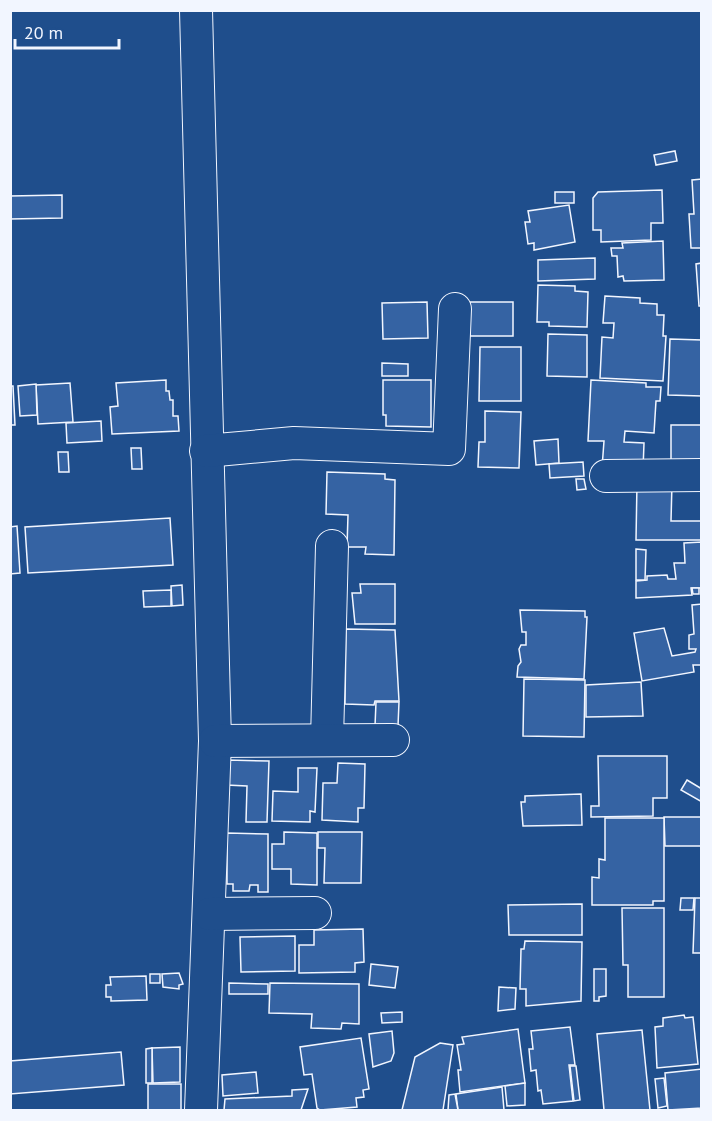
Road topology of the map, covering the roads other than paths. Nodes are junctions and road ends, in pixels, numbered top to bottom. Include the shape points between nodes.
1 (196, 10) edge
2 (454, 309) dead end
3 (206, 451) junction
4 (702, 475) edge
5 (606, 476) dead end
6 (332, 546) dead end
7 (327, 740) junction
8 (393, 740) dead end
9 (215, 741) junction
10 (315, 913) dead end
11 (210, 914) junction
12 (201, 1110) edge

1 - 3 street
2 - 3 street via 449,449 294,442
3 - 9 street
4 - 5 street
6 - 7 street
7 - 8 street
7 - 9 street
9 - 11 street
10 - 11 street
11 - 12 street

